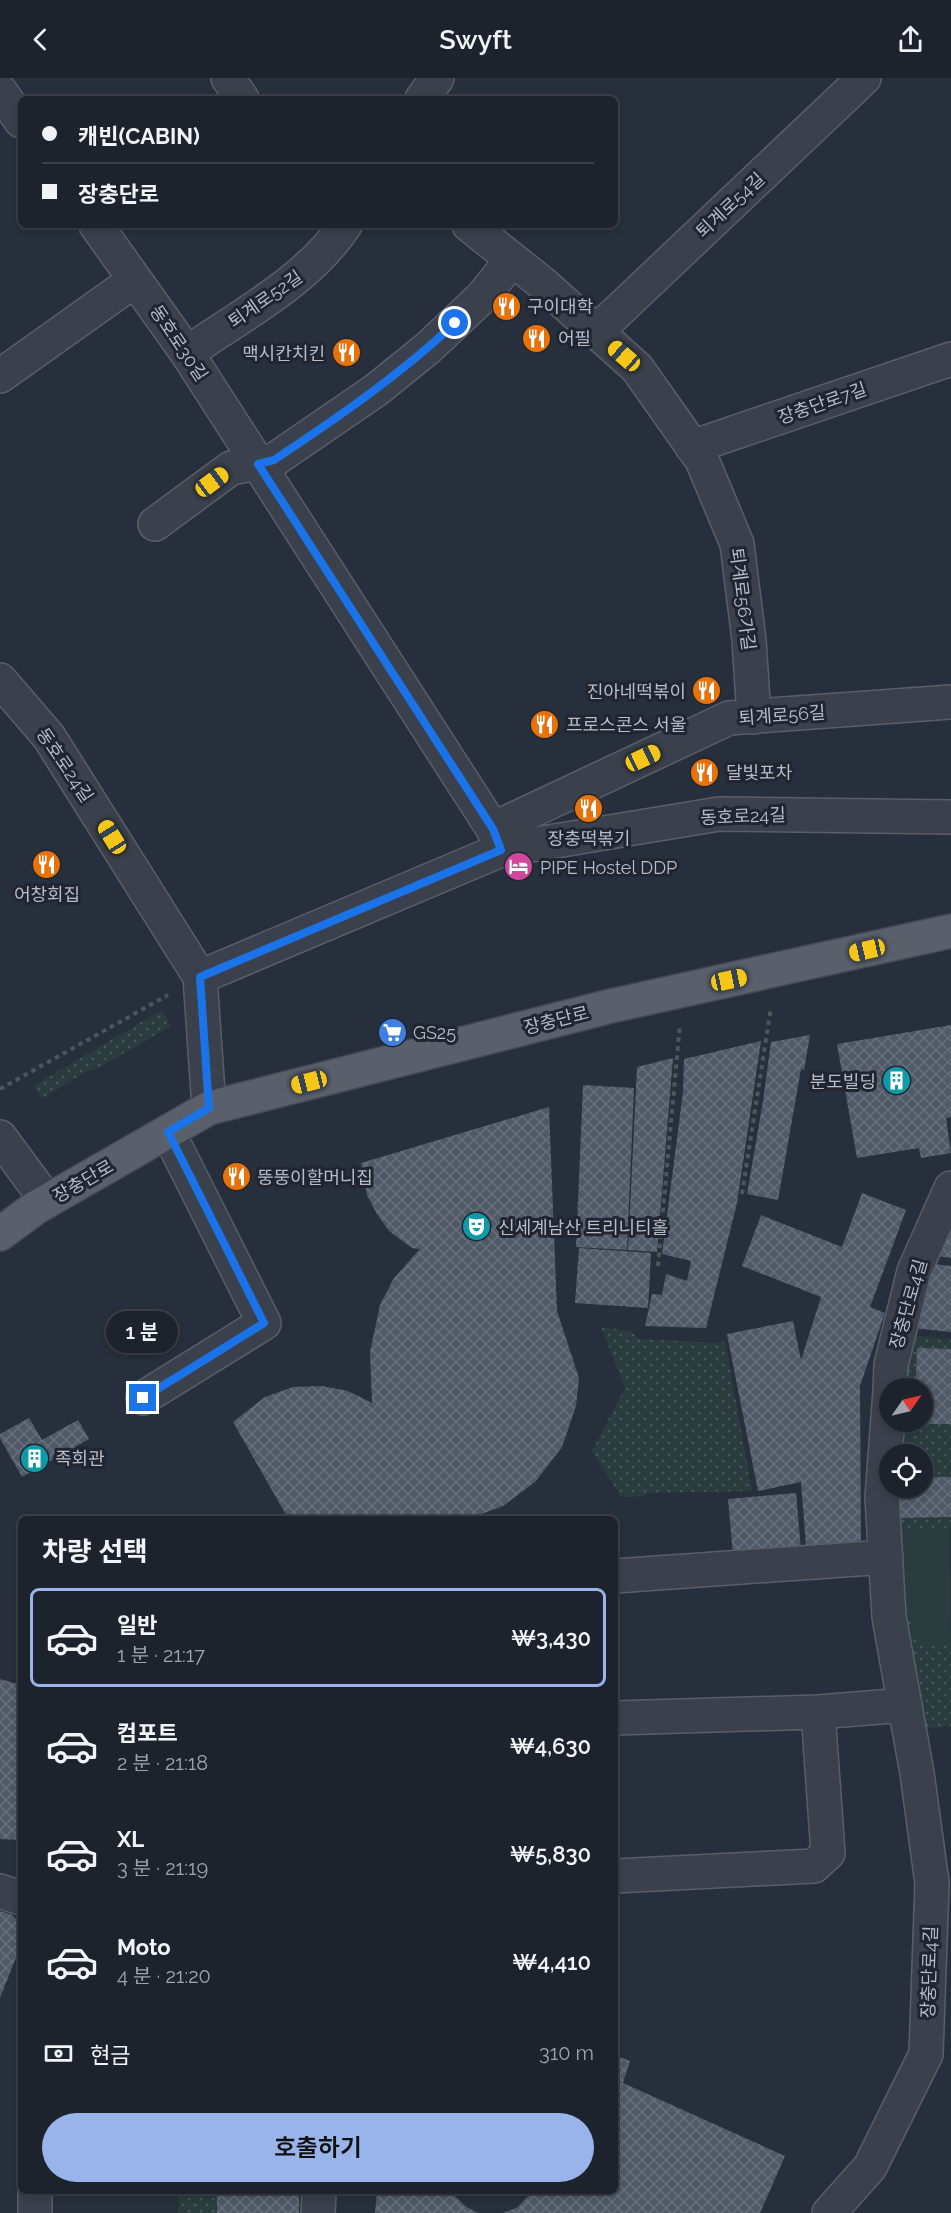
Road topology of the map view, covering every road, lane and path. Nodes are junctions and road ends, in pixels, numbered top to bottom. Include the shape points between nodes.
1 (228, 78) edge
2 (436, 78) edge
3 (864, 78) edge
4 (0, 91) edge
5 (240, 96) edge
6 (424, 96) edge
7 (18, 117) edge
8 (98, 228) edge
9 (473, 228) edge
10 (336, 229) edge
11 (512, 260) junction
12 (135, 280) junction
13 (596, 332) junction
14 (187, 353) junction
15 (951, 359) edge
16 (0, 376) edge
17 (692, 447) junction
18 (258, 464) junction
19 (154, 524) dead end
20 (0, 680) edge
21 (951, 702) edge
22 (754, 717) junction
23 (951, 817) edge
24 (497, 839) junction
25 (951, 931) edge
26 (776, 970) junction
27 (200, 977) junction
28 (683, 991) junction
29 (0, 1089) edge
30 (209, 1108) junction
31 (168, 1132) junction
32 (0, 1137) edge
33 (951, 1188) edge
34 (742, 1194) dead end
35 (46, 1202) junction
36 (0, 1234) edge
37 (658, 1266) dead end
38 (890, 1378) edge
39 (143, 1398) dead end
40 (887, 1432) edge
41 (886, 1557) junction
42 (618, 1576) edge
43 (905, 1705) junction
44 (818, 1712) junction
45 (618, 1718) edge
46 (618, 1876) edge
47 (0, 1891) edge
48 (18, 1897) edge
49 (35, 2194) edge
50 (319, 2194) edge
51 (35, 2213) edge
52 (318, 2213) edge
53 (830, 2213) edge

1 - 5 street
2 - 6 street
3 - 13 street, 퇴계로54길
4 - 7 street
8 - 12 street, 동호로30길
9 - 11 street, 퇴계로56가길
10 - 14 street, 퇴계로52길 via 306,271
11 - 13 street, 퇴계로56가길
11 - 18 street via 482,297 376,390 274,460
12 - 14 street, 동호로30길
12 - 16 street
13 - 17 street, 퇴계로56가길 via 637,368
14 - 18 street, 동호로30길
15 - 17 street, 장충단로7길
17 - 22 street, 퇴계로56가길 via 702,460 737,544
18 - 19 street via 231,468
18 - 24 street, 동호로30길
20 - 27 street, 동호로24길 via 49,737
21 - 22 street, 퇴계로56길
22 - 24 street, 퇴계로56길 via 729,718
23 - 24 street, 동호로24길 via 719,814
24 - 27 street, 동호로24길
25 - 26 main road, 장충단로
26 - 28 main road, 장충단로
26 - 34 path
27 - 29 path
27 - 30 street, 동호로24길
28 - 30 main road, 장충단로
28 - 37 path
30 - 31 main road, 장충단로
31 - 35 main road, 장충단로
31 - 39 street via 264,1323
32 - 35 street
33 - 38 street, 장충단로4길 via 914,1271
35 - 36 main road, 장충단로
40 - 41 street, 장충단로4길 via 882,1497
41 - 42 street
41 - 43 street, 장충단로4길 via 889,1617
43 - 44 street
43 - 53 street, 장충단로4길 via 932,1883 926,2054 870,2167
44 - 45 street
44 - 46 street via 828,1853 814,1866
47 - 48 street
49 - 51 street
50 - 52 street

